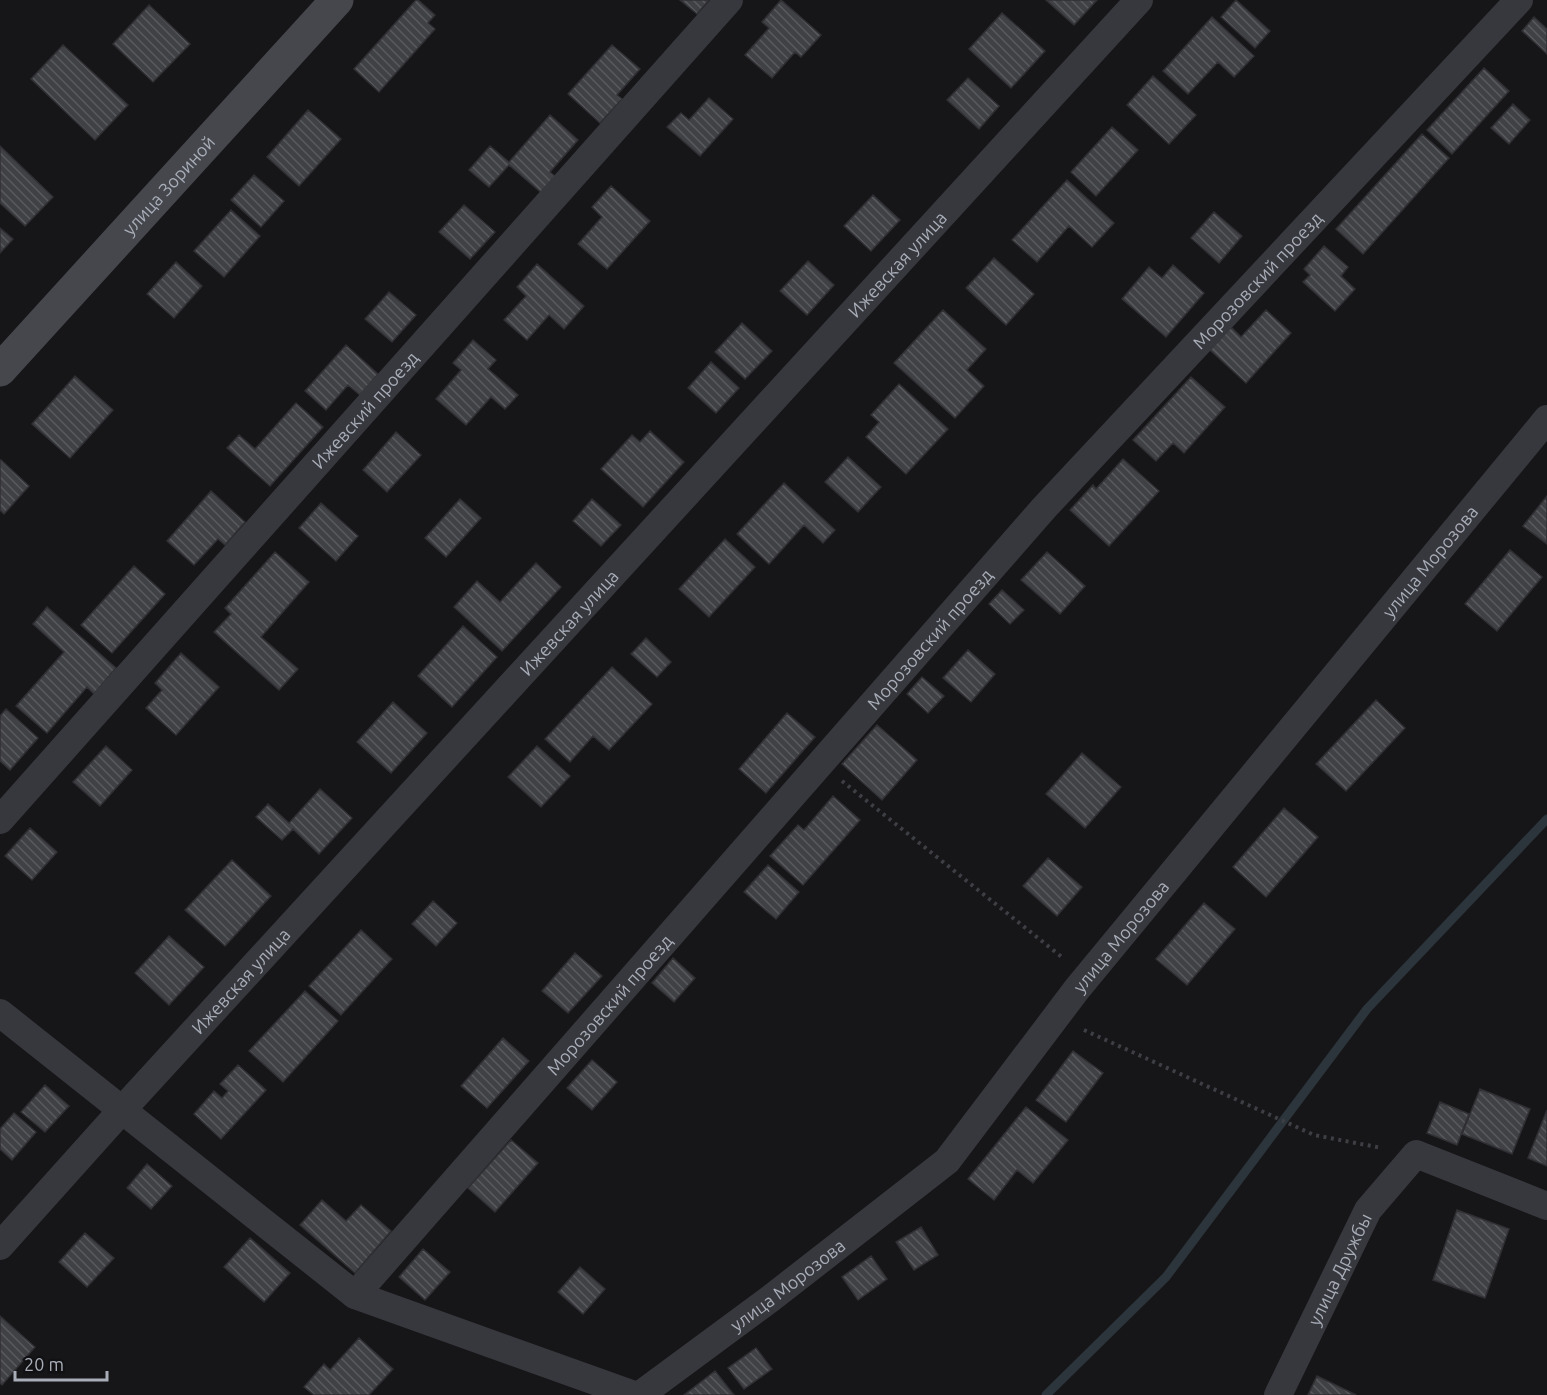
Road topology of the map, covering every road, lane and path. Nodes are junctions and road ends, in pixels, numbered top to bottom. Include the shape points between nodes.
1 (337, 0) edge
2 (729, 0) edge
3 (1139, 0) edge
4 (1519, 0) edge
5 (0, 369) edge
6 (1547, 419) edge
7 (820, 764) junction
8 (0, 820) edge
9 (1087, 977) junction
10 (0, 1013) edge
11 (1056, 1017) junction
12 (122, 1110) junction
13 (1416, 1154) junction
14 (1547, 1206) edge
15 (0, 1246) edge
16 (355, 1295) junction
17 (634, 1395) edge
18 (640, 1395) edge
19 (1278, 1395) edge

1 - 5 main road, улица Зориной
2 - 8 street, Ижевский проезд
3 - 12 street, Ижевская улица
4 - 7 street, Морозовский проезд via 1044,508
6 - 9 street, улица Морозова
7 - 9 path
7 - 16 street, Морозовский проезд
9 - 11 street, улица Морозова
10 - 12 street
11 - 13 path via 1314,1135
11 - 18 street, улица Морозова via 947,1161
12 - 15 street, Ижевская улица
12 - 16 street
13 - 14 street
13 - 19 street, улица Дружбы via 1368,1210
16 - 17 street

